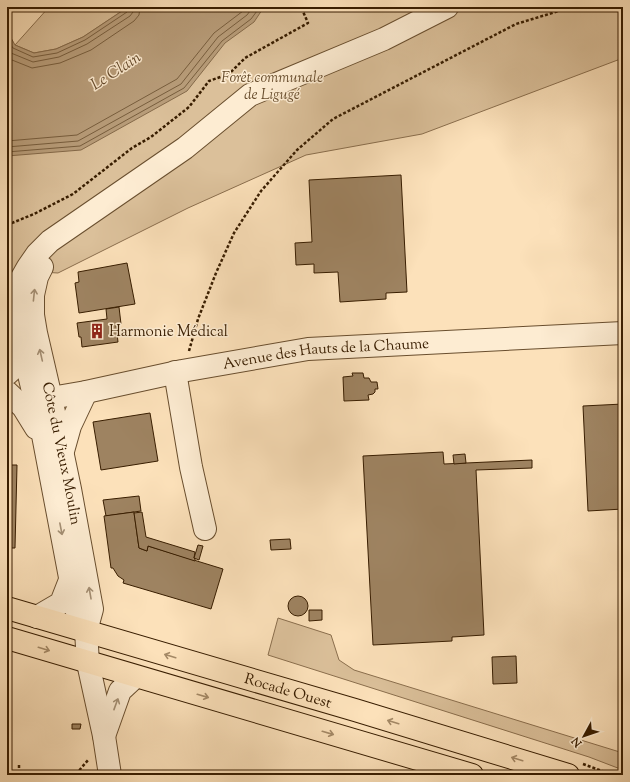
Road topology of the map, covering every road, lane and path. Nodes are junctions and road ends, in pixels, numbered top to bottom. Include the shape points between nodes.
1 (301, 7) edge
2 (448, 7) edge
3 (572, 7) edge
4 (7, 225) edge
5 (66, 229) junction
6 (623, 333) edge
7 (23, 347) junction
8 (178, 371) junction
9 (7, 374) edge
10 (7, 392) edge
11 (86, 392) junction
12 (42, 395) junction
13 (44, 441) junction
14 (63, 451) junction
15 (205, 529) dead end
16 (70, 580) junction
17 (7, 608) edge
18 (37, 618) junction
19 (86, 631) junction
20 (7, 638) edge
21 (88, 663) junction
22 (135, 677) junction
23 (104, 736) junction
24 (90, 758) dead end
25 (18, 765) dead end
26 (76, 774) dead end
27 (19, 775) edge
28 (110, 775) edge
29 (472, 775) edge
30 (568, 775) edge

1 - 4 path via 308,23 245,58 229,74 210,81 188,106 151,137 132,148 73,194
2 - 5 street, Côte du Vieux Moulin via 384,39 250,95 185,148
3 - 8 path via 516,24 502,31 333,119 297,150 261,191 234,233
5 - 7 street, Côte du Vieux Moulin via 37,254 20,281 15,300
12 -> 5 street, Côte du Vieux Moulin via 33,295 37,277
6 - 8 street, Avenue des Hauts de la Chaume via 308,349
7 - 9 street via 18,364
7 - 12 street, Côte du Vieux Moulin
8 - 11 street, Avenue des Hauts de la Chaume
8 - 15 street via 191,467
10 - 13 street via 23,407
11 - 12 street, Avenue des Hauts de la Chaume
11 - 14 street via 70,426
12 - 13 street, Côte du Vieux Moulin
12 - 14 street, Côte du Vieux Moulin
13 -> 16 street, Côte du Vieux Moulin
19 -> 14 street, Côte du Vieux Moulin via 92,609
16 - 18 street via 61,603
16 - 19 street, Côte du Vieux Moulin via 76,609
17 - 18 main road, Rocade Ouest
18 - 19 main road, Rocade Ouest
19 - 21 street
30 -> 19 main road, Rocade Ouest
20 -> 21 main road, Rocade Ouest
21 - 22 main road, Rocade Ouest
21 - 23 street
23 -> 22 street via 120,691
22 -> 29 main road, Rocade Ouest
23 - 28 street
24 - 26 path
25 - 27 path

